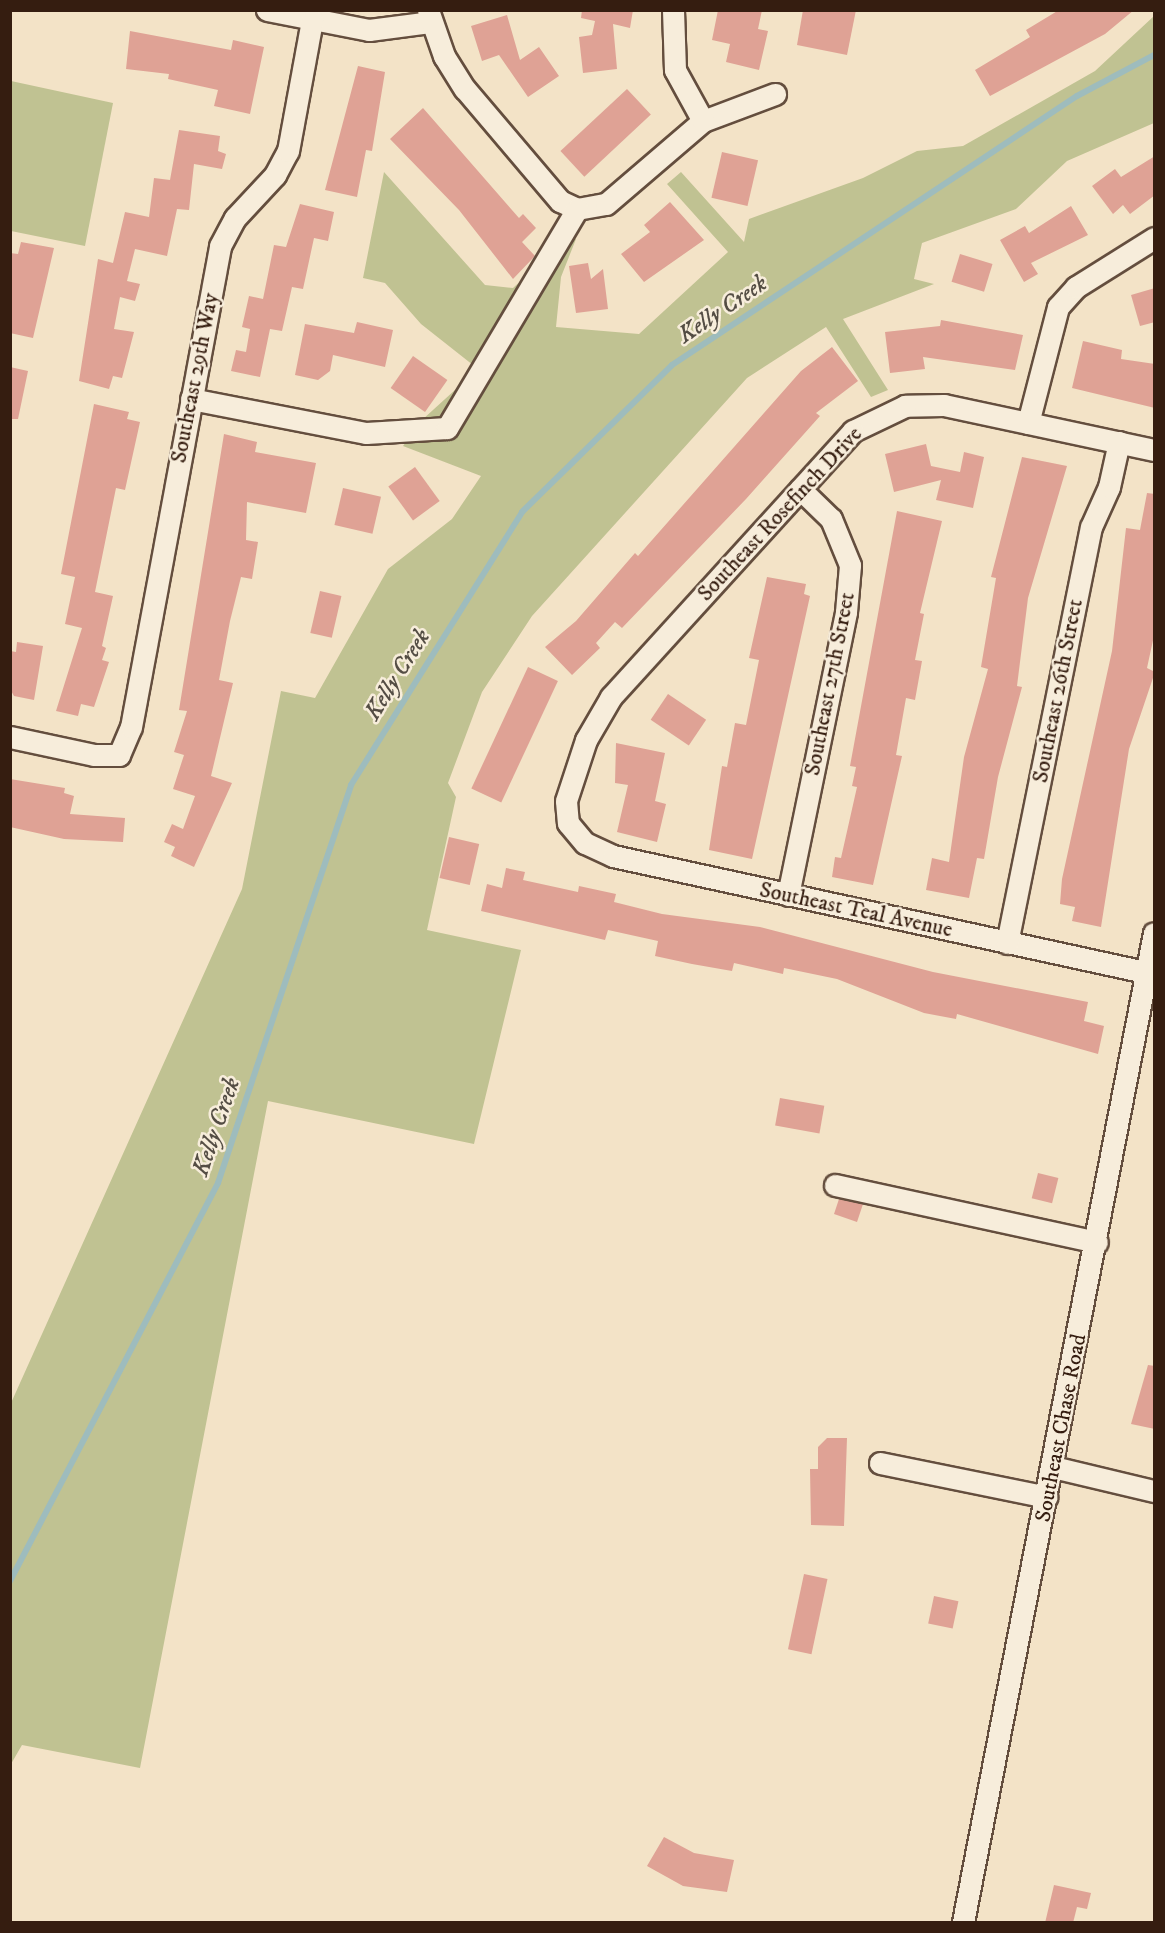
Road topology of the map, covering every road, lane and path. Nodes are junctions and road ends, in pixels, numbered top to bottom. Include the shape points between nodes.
1 (267, 10) edge
2 (673, 10) edge
3 (429, 16) edge
4 (312, 20) junction
5 (775, 94) dead end
6 (703, 121) junction
7 (577, 209) junction
8 (1155, 238) edge
9 (191, 399) junction
10 (1028, 423) junction
11 (1119, 442) junction
12 (1155, 450) edge
13 (800, 489) junction
14 (10, 737) edge
15 (568, 823) joint
16 (788, 895) junction
17 (1155, 933) edge
18 (1007, 943) junction
19 (1151, 974) edge
20 (835, 1185) dead end
21 (1097, 1242) junction
22 (880, 1463) dead end
23 (1053, 1467) junction
24 (1155, 1491) edge
25 (1047, 1497) junction
26 (963, 1923) edge

1 - 4 street
2 - 6 street via 675,70
3 - 4 street via 369,30
3 - 7 street via 465,89 560,201
4 - 9 street, Southeast 29th Way via 288,151 275,175 235,218 220,246
5 - 6 street
6 - 7 street via 606,204
7 - 9 street via 447,428 366,433
8 - 10 street via 1076,287 1058,307
9 - 14 street, Southeast 29th Way via 131,727 119,755 94,755
10 - 11 street, Southeast Rosefinch Drive
10 - 13 street, Southeast Rosefinch Drive via 944,405 905,406 853,430
11 - 12 street, Southeast Rosefinch Drive
11 - 18 street, Southeast 26th Street via 1109,487 1091,527
13 - 15 street, Southeast Rosefinch Drive via 611,697 573,774
13 - 16 street, Southeast 27th Street via 831,519 850,565 846,612
15 - 16 street, Southeast Teal Avenue via 585,843 613,856
16 - 18 street, Southeast Teal Avenue
17 - 19 street, Southeast Chase Road
18 - 19 street, Southeast Teal Avenue
19 - 21 street, Southeast Chase Road
20 - 21 street
21 - 23 street, Southeast Chase Road
22 - 25 street
23 - 24 street
23 - 25 street, Southeast Chase Road
25 - 26 street, Southeast Chase Road

